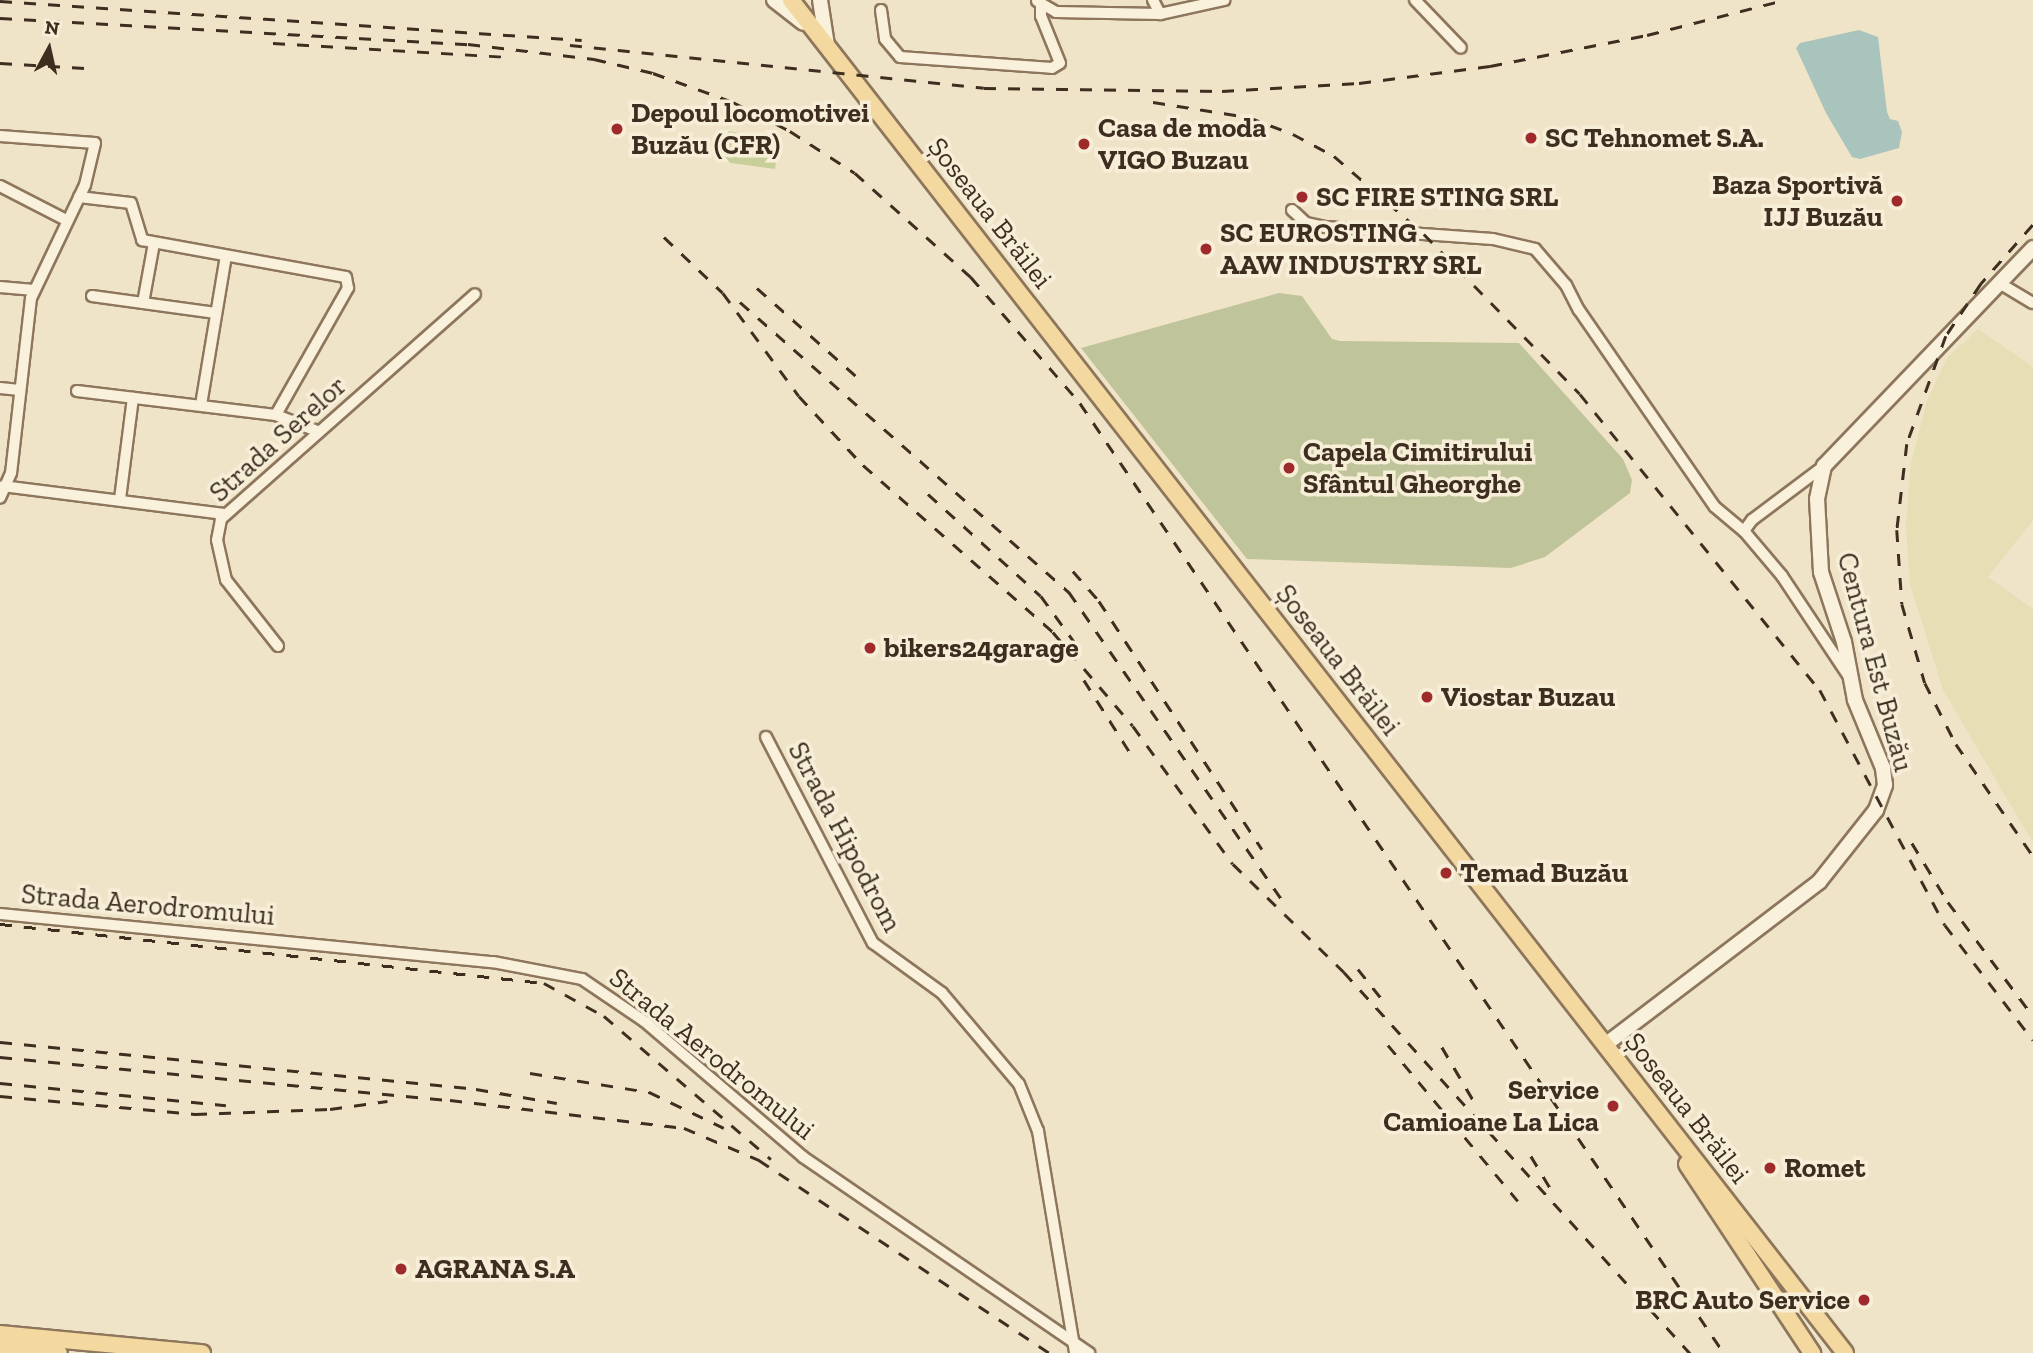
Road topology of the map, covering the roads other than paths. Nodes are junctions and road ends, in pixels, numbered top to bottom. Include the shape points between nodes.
1 (775, 0) edge
2 (791, 0) edge
3 (820, 0) edge
4 (1153, 0) edge
5 (1224, 0) edge
6 (1415, 0) edge
7 (1039, 2) edge
8 (881, 10) dead end
9 (1160, 15) junction
10 (1461, 48) dead end
11 (829, 50) junction
12 (0, 136) edge
13 (0, 186) edge
14 (79, 197) junction
15 (1292, 210) dead end
16 (68, 221) junction
17 (155, 243) junction
18 (2033, 248) edge
19 (226, 256) junction
20 (2001, 284) junction
21 (0, 287) edge
22 (33, 290) junction
23 (475, 294) dead end
24 (92, 296) dead end
25 (143, 303) junction
26 (2033, 303) edge
27 (216, 313) junction
28 (0, 388) edge
29 (20, 390) junction
30 (77, 391) dead end
31 (133, 398) junction
32 (201, 405) junction
33 (276, 415) junction
34 (317, 431) junction
35 (1824, 466) junction
36 (3, 486) edge
37 (0, 498) edge
38 (120, 499) junction
39 (225, 514) junction
40 (1744, 531) junction
41 (278, 646) dead end
42 (1847, 674) junction
43 (766, 737) dead end
44 (0, 914) edge
45 (1605, 1045) junction
46 (1681, 1145) junction
47 (0, 1334) edge
48 (0, 1348) edge
49 (1075, 1349) edge
50 (59, 1353) edge
51 (202, 1353) edge
52 (1089, 1353) edge
53 (1812, 1353) edge
54 (1845, 1353) edge

1 - 11 main road
2 - 11 main road, Șoseaua Brăilei
3 - 11 main road
4 - 9 street
5 - 9 street
6 - 10 street
7 - 8 street via 1060,63 1052,68 901,57 885,39
7 - 9 street via 1056,12
11 - 45 main road, Șoseaua Brăilei
12 - 14 street via 95,143
13 - 16 street
14 - 16 street
14 - 17 street via 131,203 138,236
15 - 40 street via 1306,223 1325,227 1493,239 1535,249 1559,275 1715,507
16 - 22 street
17 - 19 street
17 - 25 street
18 - 20 main road
19 - 27 street
19 - 33 street via 342,275 349,281
20 - 26 street
20 - 35 main road
21 - 22 street
22 - 29 street
23 - 34 street, Strada Serelor
24 - 25 street
25 - 27 street
27 - 32 street
28 - 29 street
29 - 36 street
30 - 31 street
31 - 32 street
31 - 38 street
32 - 33 street
33 - 34 street
34 - 39 street, Strada Serelor
35 - 40 street
35 - 42 main road, Centura Est Buzău via 1817,499 1820,563 1844,642
36 - 37 street
36 - 38 street
38 - 39 street
39 - 41 street, Strada Serelor via 217,532 223,574
40 - 42 street via 1782,576
42 - 45 main road, Centura Est Buzău via 1883,768 1885,785 1876,810 1819,882
43 - 49 street, Strada Hipodrom via 873,943 942,993 1018,1084 1038,1131
44 - 49 street, Strada Aerodromului via 493,962 582,979 644,1021 803,1157
45 - 46 main road, Șoseaua Brăilei
46 - 53 main road via 1694,1178
46 - 54 main road, Șoseaua Brăilei
47 - 51 main road
48 - 50 main road
49 - 52 street, Strada Aerodromului

